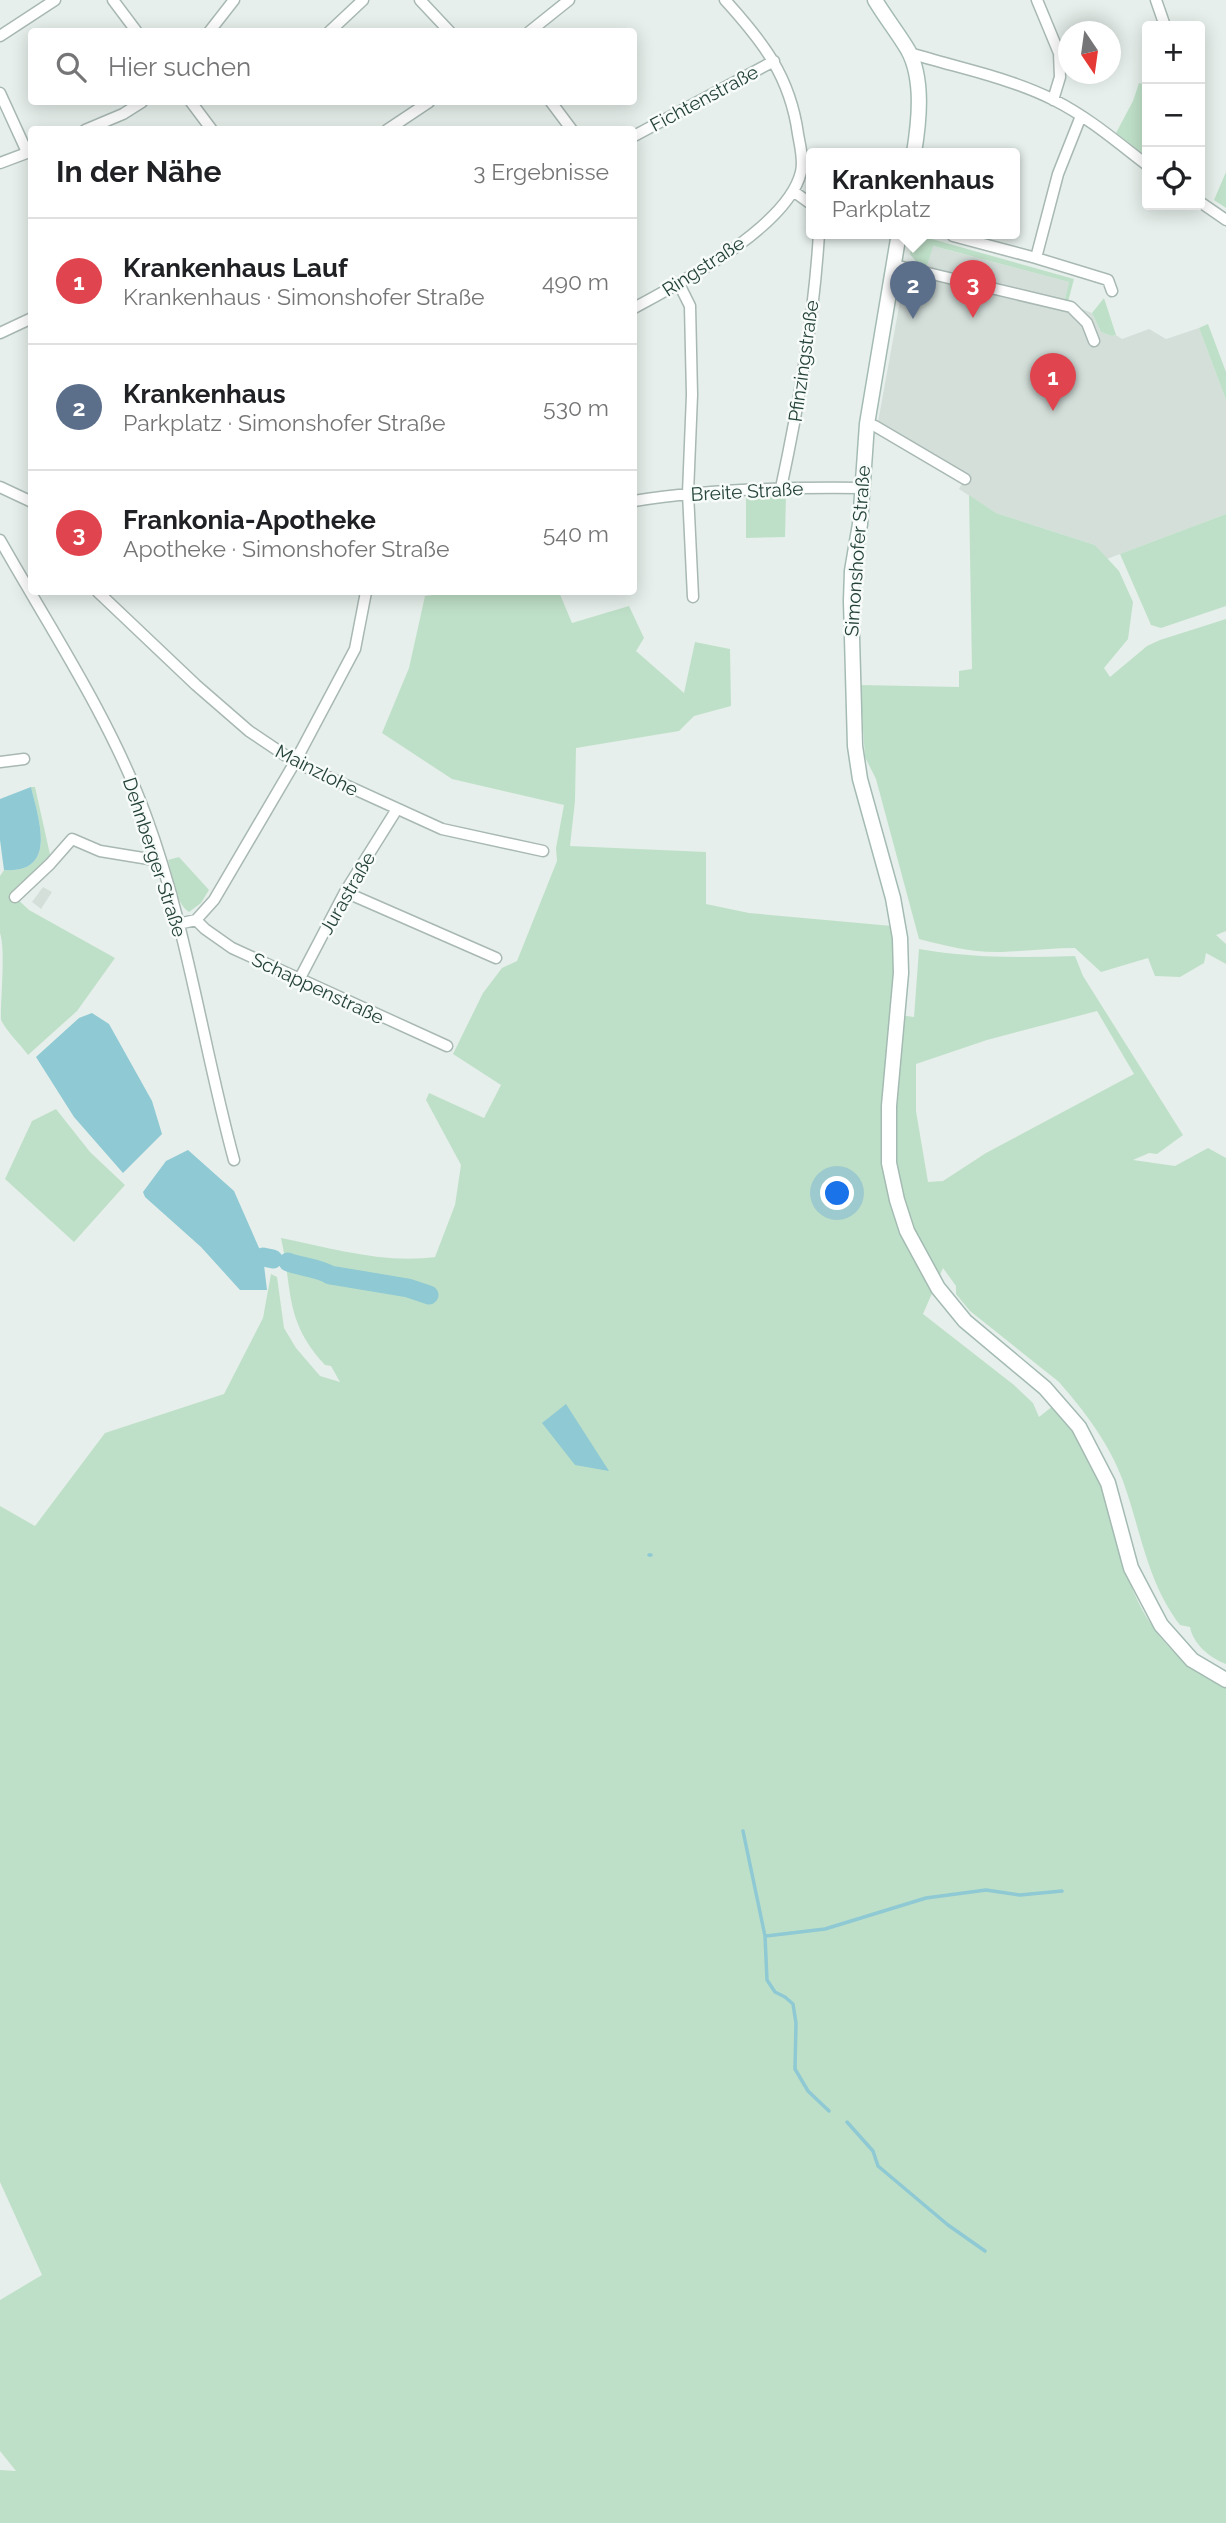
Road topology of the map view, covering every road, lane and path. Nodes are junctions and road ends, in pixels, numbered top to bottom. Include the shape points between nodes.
1 (55, 0) edge
2 (113, 0) edge
3 (234, 0) edge
4 (363, 0) edge
5 (420, 0) edge
6 (569, 0) edge
7 (725, 0) edge
8 (875, 0) edge
9 (1037, 0) edge
10 (1156, 0) edge
11 (1163, 21) edge
12 (134, 28) edge
13 (212, 28) edge
14 (333, 28) edge
15 (446, 28) edge
16 (535, 28) edge
17 (0, 36) edge
18 (910, 53) junction
19 (774, 61) junction
20 (0, 93) edge
21 (1054, 100) junction
22 (137, 105) edge
23 (193, 105) edge
24 (424, 105) edge
25 (553, 105) edge
26 (1081, 116) junction
27 (94, 126) edge
28 (209, 126) edge
29 (393, 126) edge
30 (569, 126) edge
31 (637, 134) edge
32 (915, 148) edge
33 (28, 149) edge
34 (28, 151) edge
35 (1142, 161) edge
36 (0, 163) edge
37 (793, 191) junction
38 (806, 200) edge
39 (1205, 205) edge
40 (1226, 220) edge
41 (818, 239) edge
42 (898, 239) edge
43 (964, 239) edge
44 (1036, 258) junction
45 (894, 265) junction
46 (679, 284) junction
47 (1112, 290) dead end
48 (637, 306) edge
49 (28, 320) edge
50 (0, 332) edge
51 (1094, 341) dead end
52 (867, 424) junction
53 (965, 479) dead end
54 (0, 487) edge
55 (781, 488) junction
56 (862, 488) junction
57 (688, 493) junction
58 (28, 500) edge
59 (637, 502) edge
60 (0, 540) edge
61 (28, 589) edge
62 (31, 595) edge
63 (101, 595) edge
64 (365, 595) edge
65 (693, 597) dead end
66 (24, 759) dead end
67 (0, 762) edge
68 (295, 762) junction
69 (397, 809) junction
70 (543, 851) dead end
71 (161, 862) junction
72 (345, 892) junction
73 (15, 897) dead end
74 (197, 920) junction
75 (178, 924) junction
76 (496, 958) dead end
77 (300, 978) junction
78 (447, 1046) dead end
79 (234, 1160) dead end
80 (1226, 1680) edge

1 - 17 street
2 - 12 street
3 - 13 street
4 - 14 street
5 - 15 street
6 - 16 street
7 - 19 street, Ringstraße
8 - 18 street
9 - 21 street via 1059,53 1060,77
10 - 11 street
18 - 21 street
18 - 32 street via 920,111
19 - 31 street, Fichtenstraße
19 - 37 street, Ringstraße via 795,112 802,156
20 - 33 street
21 - 26 street
22 - 27 street
23 - 28 street
24 - 29 street
25 - 30 street
26 - 35 street
26 - 44 street via 1058,174
34 - 36 street
37 - 38 street
37 - 46 street, Ringstraße via 747,239
39 - 40 street
41 - 55 street, Pfinzingstraße via 811,318
42 - 45 street, Simonshofer Straße
43 - 44 street
44 - 47 street via 1108,280
45 - 51 street via 1071,307 1087,323
45 - 52 street, Simonshofer Straße
46 - 48 street, Ringstraße
46 - 57 street via 690,306
49 - 50 street
52 - 53 street
52 - 56 street, Simonshofer Straße
54 - 58 street
55 - 56 street, Breite Straße
55 - 57 street, Breite Straße
56 - 80 street, Simonshofer Straße via 852,571 851,678 860,779 900,938 889,1106 889,1163 897,1200 907,1231 938,1288 965,1321 1045,1388 1079,1427 1108,1483 1132,1568 1161,1625 1192,1660
57 - 59 street, Breite Straße
57 - 65 street
60 - 61 street, Dehnberger Straße
62 - 71 street, Dehnberger Straße via 118,747
63 - 68 street, Mainzlohe via 249,731
64 - 68 street via 355,649
66 - 67 street
68 - 69 street, Mainzlohe
68 - 74 street via 214,900
69 - 70 street, Mainzlohe via 442,829
69 - 72 street, Jurastraße
71 - 73 street via 100,851 72,839
71 - 75 street, Dehnberger Straße
72 - 76 street
72 - 77 street, Jurastraße
74 - 75 street
74 - 77 street, Schappenstraße via 232,948
75 - 79 street, Dehnberger Straße
77 - 78 street, Schappenstraße

